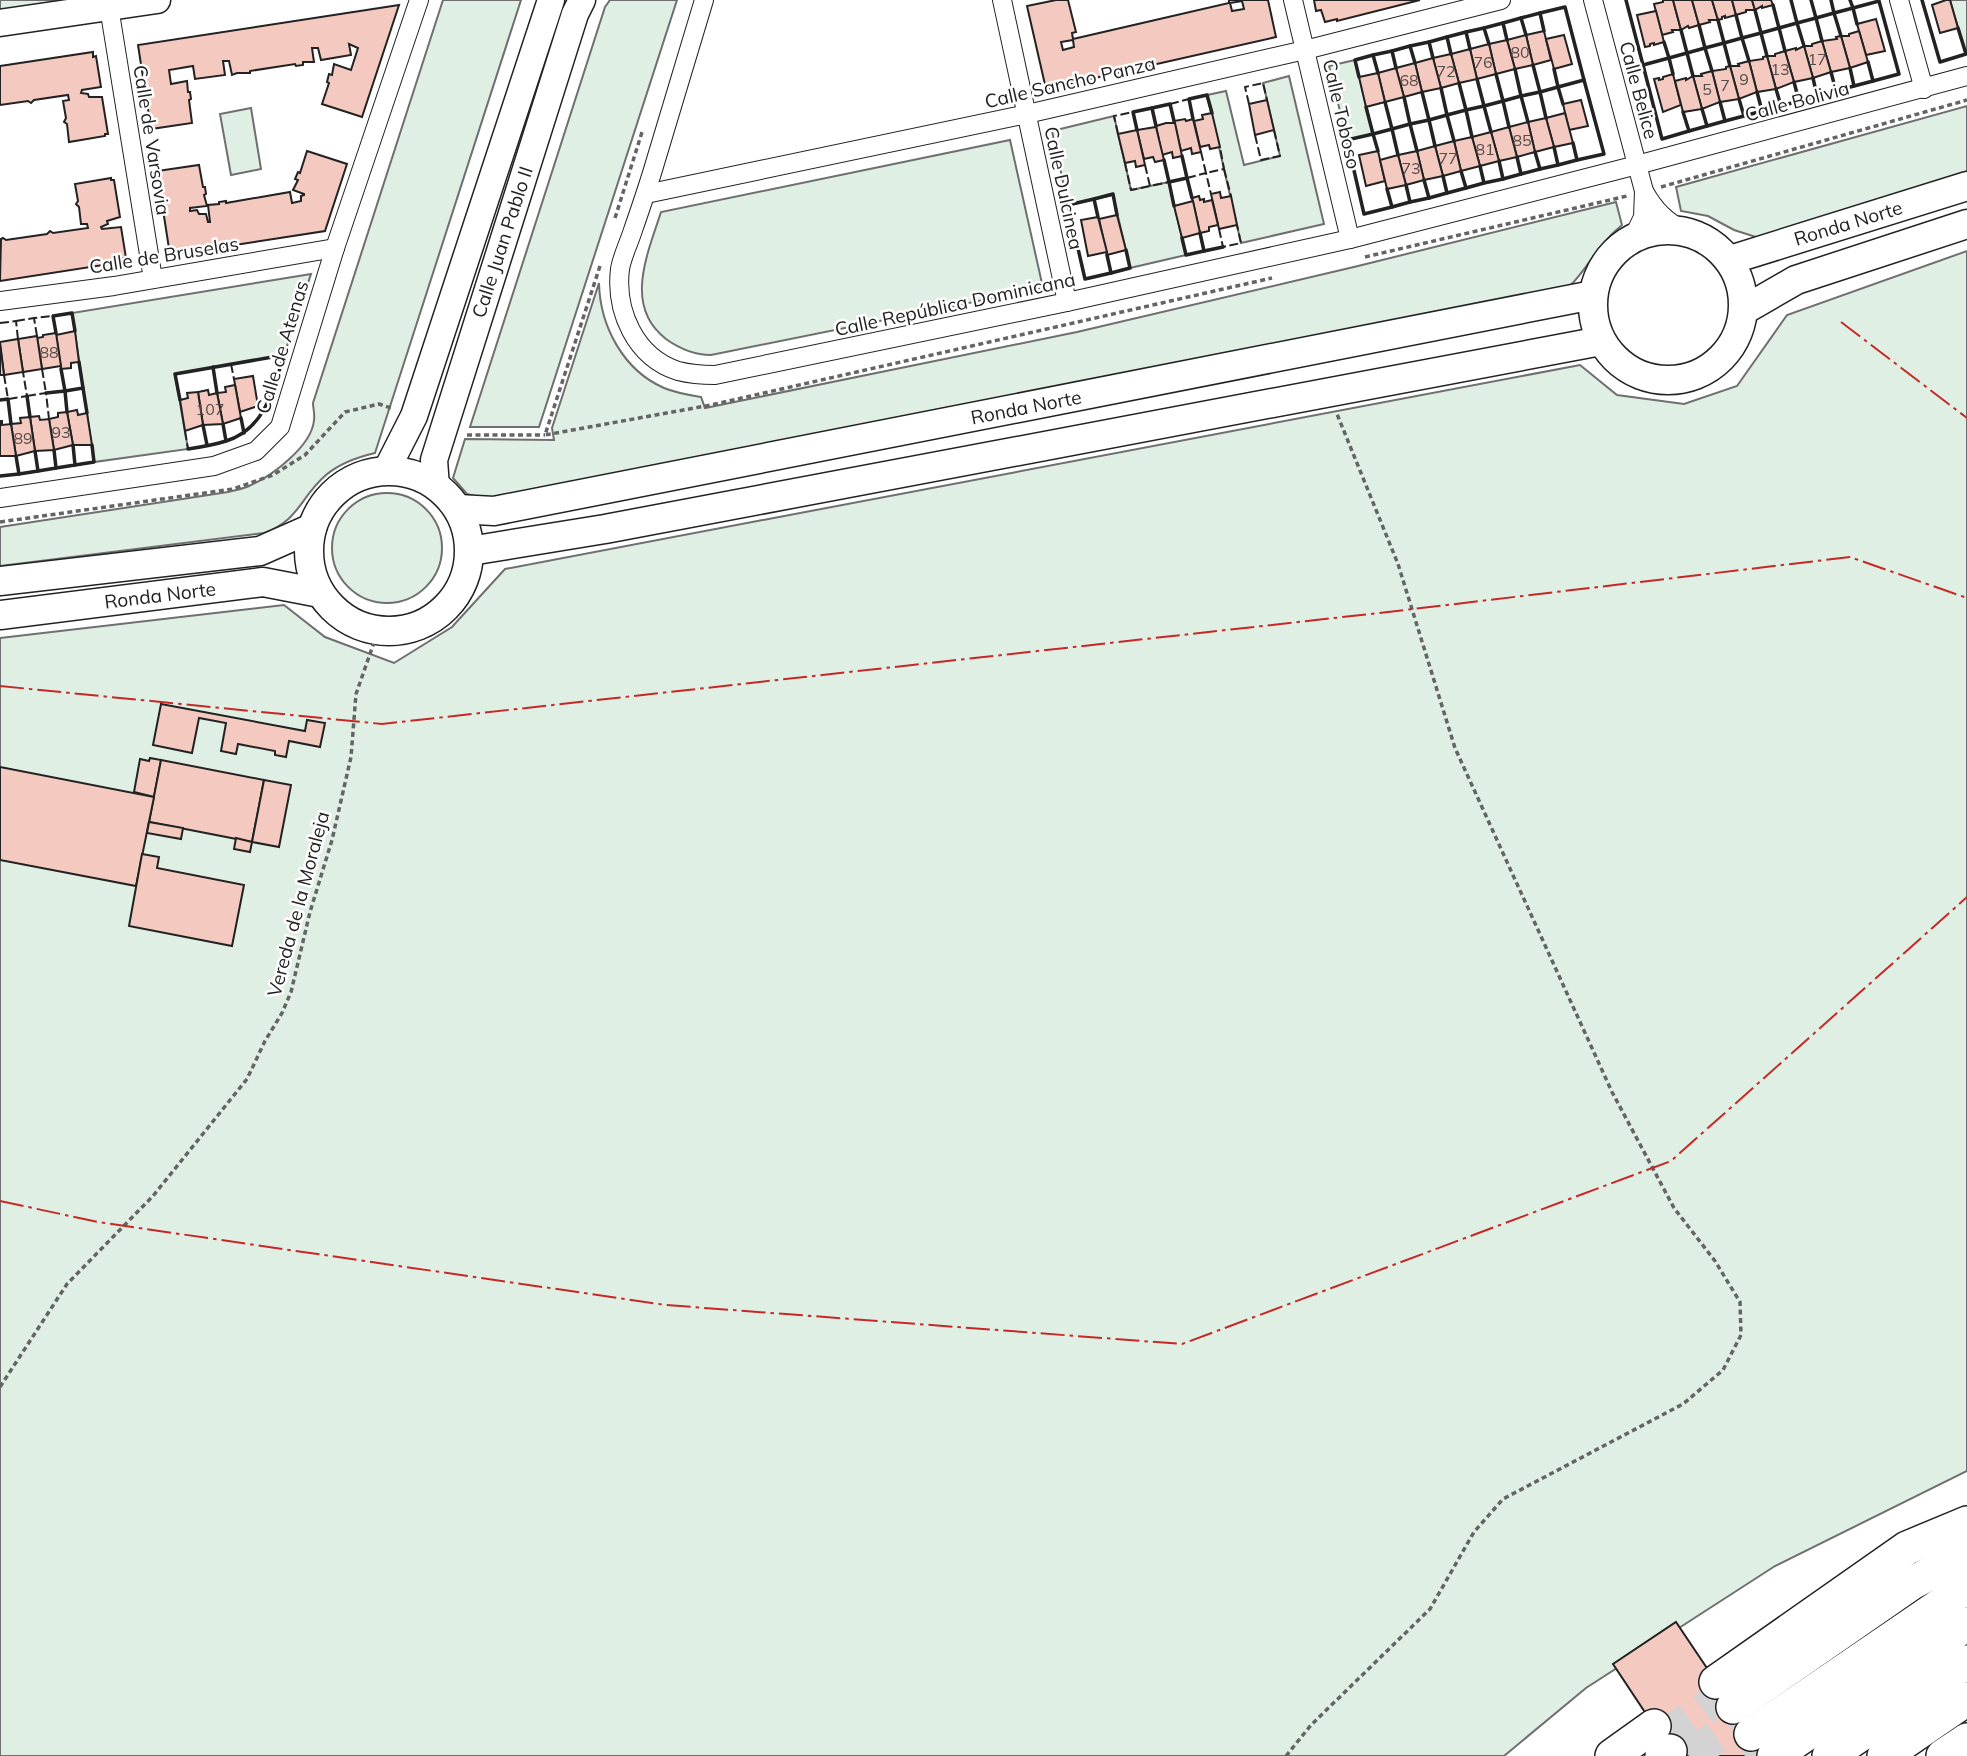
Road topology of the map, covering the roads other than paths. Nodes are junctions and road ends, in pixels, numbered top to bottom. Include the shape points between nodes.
1 (156, 0) edge
2 (419, 0) edge
3 (551, 0) edge
4 (582, 0) edge
5 (705, 0) edge
6 (1002, 0) edge
7 (1293, 0) edge
8 (1501, 0) edge
9 (1593, 0) edge
10 (1899, 0) edge
11 (109, 7) junction
12 (0, 23) edge
13 (1305, 50) junction
14 (1967, 76) edge
15 (1924, 89) junction
16 (1027, 114) junction
17 (1637, 165) junction
18 (1967, 187) edge
19 (1644, 191) junction
20 (646, 194) junction
21 (1967, 223) edge
22 (1686, 232) junction
23 (1350, 239) junction
24 (1632, 240) junction
25 (335, 248) junction
26 (1730, 260) junction
27 (153, 279) junction
28 (1593, 295) junction
29 (0, 301) edge
30 (1068, 302) junction
31 (1744, 310) junction
32 (1601, 341) junction
33 (386, 471) junction
34 (436, 486) junction
35 (0, 498) edge
36 (458, 509) junction
37 (312, 528) junction
38 (470, 551) junction
39 (0, 581) edge
40 (320, 593) junction
41 (0, 615) edge
42 (1967, 1522) edge
43 (1967, 1535) edge
44 (1967, 1554) edge
45 (1967, 1570) edge
46 (1967, 1587) edge
47 (1967, 1603) edge
48 (1967, 1623) edge
49 (1967, 1642) edge
50 (1967, 1662) edge
51 (1967, 1681) edge
52 (1967, 1699) edge
53 (1743, 1720) edge
54 (1967, 1723) edge
55 (1967, 1740) edge
56 (1657, 1745) tunnel mouth
57 (1612, 1756) edge
58 (1799, 1756) edge
59 (1829, 1756) edge
60 (1857, 1756) edge
61 (1884, 1756) edge
62 (1917, 1756) edge
63 (1943, 1756) edge

1 - 11 main road
2 - 25 street, Calle de Atenas
3 - 33 main road, Calle Juan Pablo II via 414,416
4 - 34 main road, Calle Juan Pablo II via 433,460
5 - 20 street, Calle República Dominicana
6 - 16 street, Calle Dulcinea
7 - 13 street, Calle Toboso
8 - 13 street, Calle Sancho Panza
9 - 17 street, Calle Belice
10 - 15 street
11 - 12 main road
11 - 27 street, Calle de Varsovia
13 - 16 street, Calle Sancho Panza
13 - 23 street, Calle Toboso
14 - 15 street, Calle Bolivia
15 - 17 street, Calle Bolivia
16 - 20 street, Calle Sancho Panza
16 - 30 street, Calle Dulcinea
17 - 19 street, Calle Belice
17 - 23 street, Calle República Dominicana
18 - 26 main road, Ronda Norte
19 - 22 street, Calle Belice via 1661,216
19 - 24 street, Calle Belice via 1643,217
20 - 30 street, Calle República Dominicana via 620,266 621,306 628,328 642,346 659,362 677,370 715,375
21 - 31 main road, Ronda Norte via 1796,280
22 - 24 main road via 1645,233
22 - 26 main road via 1713,244
23 - 30 street, Calle República Dominicana
24 - 28 main road via 1610,257
25 - 27 street, Calle de Bruselas
25 - 35 street, Calle de Atenas via 280,427 256,452 214,466
26 - 31 main road via 1741,284
27 - 29 street, Calle de Bruselas
28 - 32 main road via 1593,319
28 - 36 main road, Ronda Norte via 495,511
31 - 32 main road via 1739,334 1726,355 1685,380 1660,381 1637,374 1616,360
32 - 38 main road
33 - 34 main road via 412,475
33 - 37 main road via 362,476 340,488 323,506
34 - 36 main road
36 - 38 main road
37 - 39 main road, Ronda Norte via 260,551
37 - 40 main road via 309,550
38 - 40 main road via 466,578 452,602 431,620 405,630 378,631 352,622
40 - 41 main road, Ronda Norte via 263,582
42 - 53 highway via 1907,1548
43 - 53 highway via 1918,1558
44 - 53 highway via 1912,1583
45 - 53 highway
46 - 53 highway
47 - 53 highway
48 - 53 highway
49 - 58 highway
50 - 59 highway
51 - 60 highway
52 - 61 highway
54 - 62 highway
55 - 63 highway
56 - 57 highway

